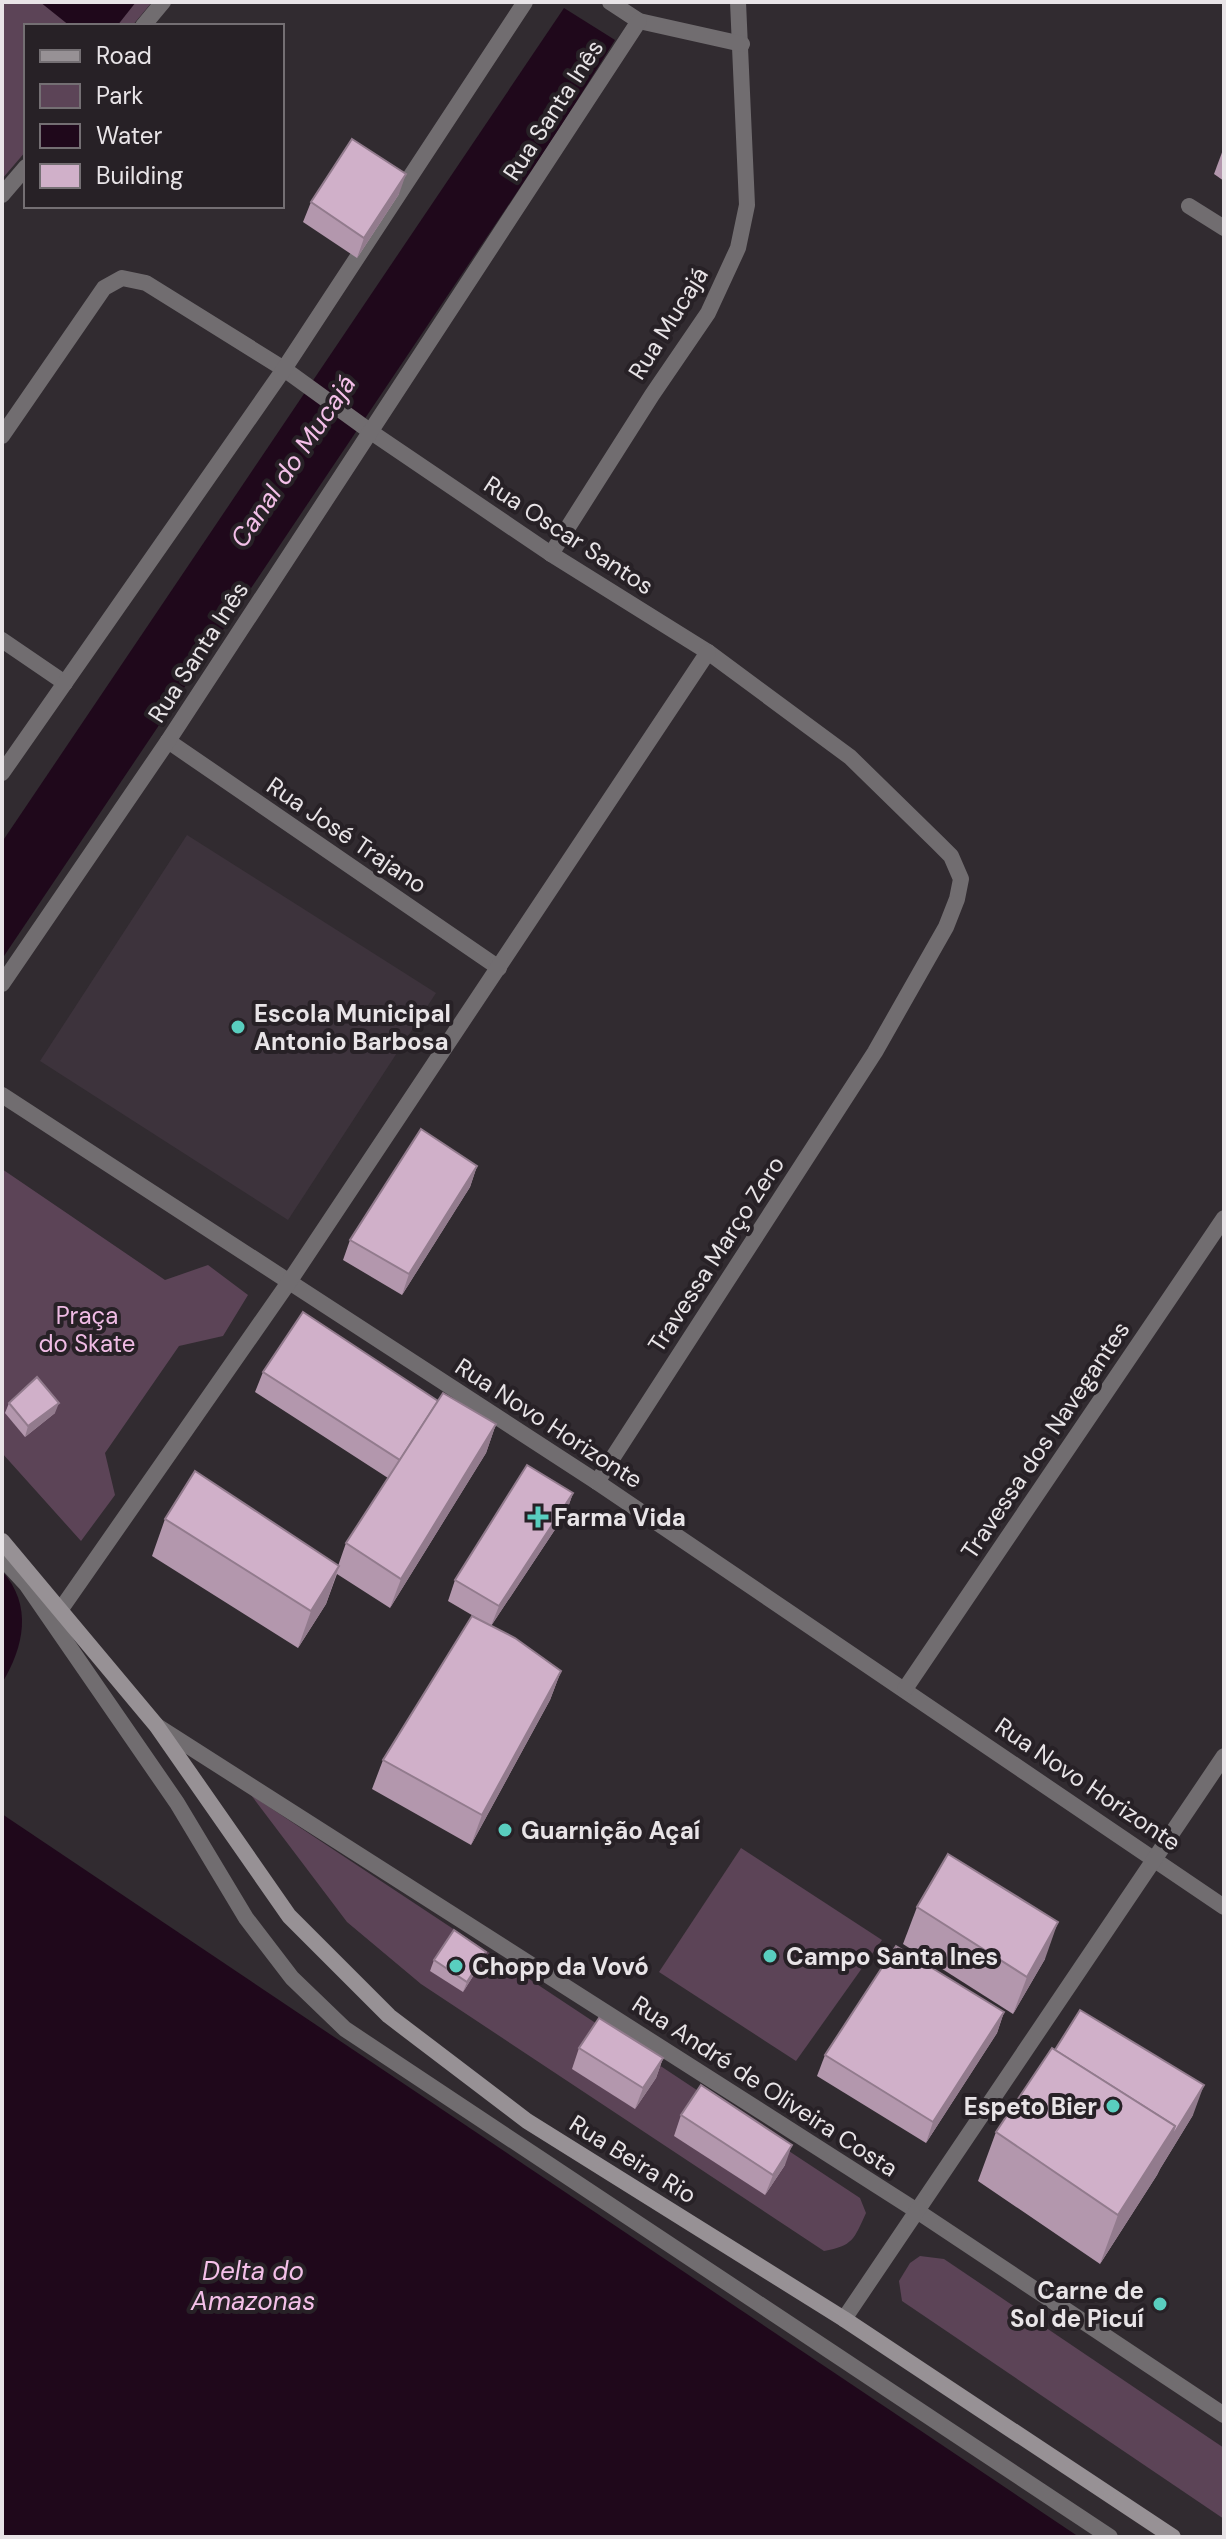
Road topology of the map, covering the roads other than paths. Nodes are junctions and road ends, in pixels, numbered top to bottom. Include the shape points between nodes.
1 (163, 2) edge
2 (525, 2) edge
3 (610, 2) edge
4 (738, 2) edge
5 (639, 21) junction
6 (145, 24) edge
7 (742, 44) junction
8 (24, 169) edge
9 (2, 195) edge
10 (1189, 206) dead end
11 (1224, 228) edge
12 (284, 369) junction
13 (368, 429) junction
14 (2, 436) edge
15 (551, 554) junction
16 (2, 640) edge
17 (708, 652) junction
18 (65, 683) junction
19 (168, 741) junction
20 (2, 773) edge
21 (499, 968) junction
22 (2, 984) edge
23 (875, 1052) joint
24 (2, 1095) edge
25 (1224, 1218) edge
26 (289, 1282) junction
27 (597, 1482) junction
28 (2, 1541) edge
29 (2, 1558) edge
30 (61, 1609) junction
31 (905, 1689) junction
32 (156, 1725) junction
33 (1224, 1756) edge
34 (1153, 1858) junction
35 (1224, 1907) edge
36 (917, 2211) junction
37 (844, 2319) junction
38 (1224, 2415) edge
39 (1110, 2537) edge
40 (1173, 2537) edge

1 - 6 street
2 - 12 street
3 - 5 street
4 - 7 street, Rua Mucajá
5 - 7 street
5 - 13 street, Rua Santa Inês
7 - 15 street, Rua Mucajá via 747,205 738,248 708,313
8 - 9 street
10 - 11 street
12 - 13 street, Rua Oscar Santos
12 - 14 street, Rua Oscar Santos via 146,283 122,278 95,298
12 - 18 street
13 - 15 street, Rua Oscar Santos
13 - 19 street, Rua Santa Inês
15 - 17 street, Rua Oscar Santos
16 - 18 street
17 - 21 street
17 - 23 street, Rua Oscar Santos via 850,757 958,869 960,887 952,914
18 - 20 street
19 - 21 street, Rua José Trajano
19 - 22 street, Rua Santa Inês
21 - 26 street
23 - 27 street, Travessa Março Zero
24 - 26 street, Rua Novo Horizonte
25 - 31 street, Travessa dos Navegantes
26 - 27 street, Rua Novo Horizonte
26 - 30 street
27 - 31 street, Rua Novo Horizonte
28 - 30 main road, Rua André de Oliveira Costa
29 - 39 street via 26,1584 177,1803 246,1918 292,1978 345,2029
30 - 32 main road, Rua André de Oliveira Costa
31 - 34 street, Rua Novo Horizonte
32 - 36 street, Rua André de Oliveira Costa
32 - 37 main road, Rua Beira Rio via 289,1916 389,2016 527,2121
33 - 34 street
34 - 35 street, Rua Novo Horizonte
34 - 36 street
36 - 37 street
36 - 38 street, Rua André de Oliveira Costa
37 - 40 main road, Rua Beira Rio

